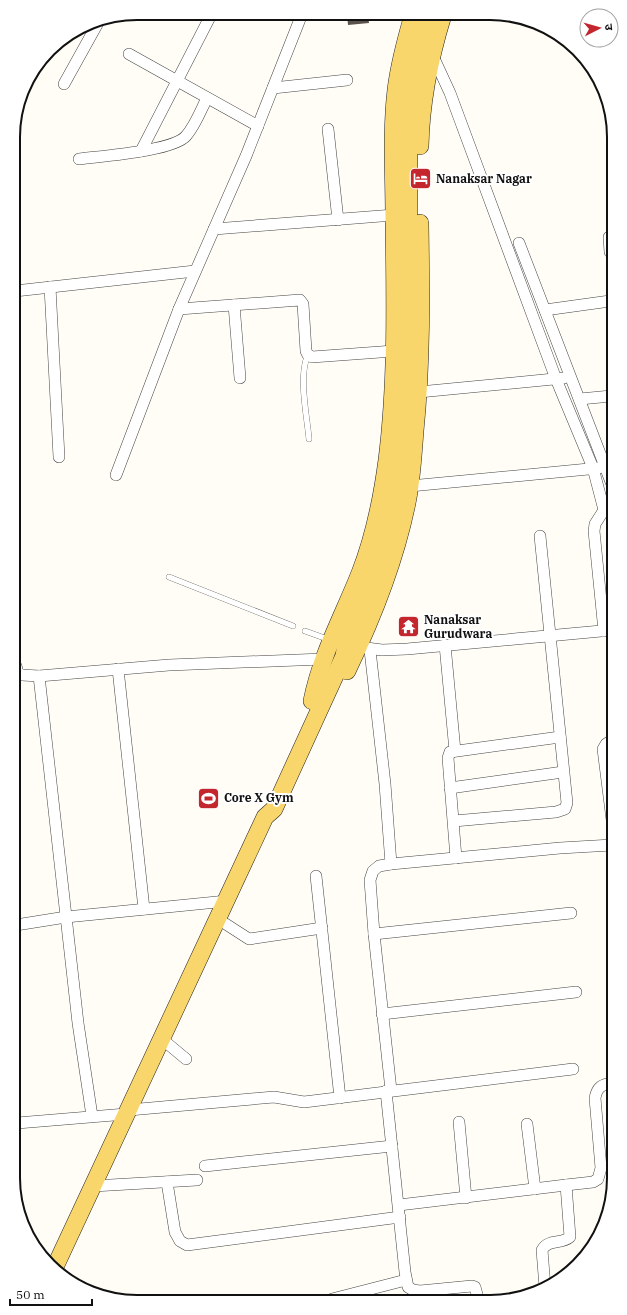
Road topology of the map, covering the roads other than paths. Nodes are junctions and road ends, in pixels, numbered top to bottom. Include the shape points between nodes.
1 (209, 20) edge
2 (300, 20) edge
3 (412, 20) edge
4 (427, 20) edge
5 (442, 20) edge
6 (91, 29) edge
7 (129, 54) dead end
8 (432, 54) junction
9 (347, 80) dead end
10 (178, 81) junction
11 (64, 84) dead end
12 (273, 88) junction
13 (206, 98) junction
14 (258, 126) junction
15 (328, 129) dead end
16 (141, 151) junction
17 (79, 159) dead end
18 (394, 215) junction
19 (338, 220) junction
20 (214, 229) junction
21 (511, 257) junction
22 (195, 271) junction
23 (50, 287) junction
24 (20, 290) edge
25 (607, 301) edge
26 (234, 305) junction
27 (179, 309) junction
28 (545, 310) junction
29 (394, 351) junction
30 (308, 355) junction
31 (240, 378) dead end
32 (571, 378) junction
33 (556, 379) junction
34 (419, 392) junction
35 (607, 396) edge
36 (580, 399) junction
37 (308, 439) dead end
38 (59, 458) dead end
39 (607, 465) edge
40 (607, 467) edge
41 (593, 468) junction
42 (116, 475) dead end
43 (410, 486) junction
44 (540, 536) dead end
45 (169, 577) dead end
46 (607, 624) edge
47 (293, 626) dead end
48 (305, 631) dead end
49 (607, 631) edge
50 (550, 636) junction
51 (351, 645) junction
52 (445, 645) junction
53 (323, 659) junction
54 (118, 669) junction
55 (20, 674) edge
56 (39, 676) junction
57 (317, 704) junction
58 (560, 737) junction
59 (607, 743) edge
60 (455, 750) junction
61 (563, 772) junction
62 (607, 781) edge
63 (450, 788) junction
64 (454, 821) junction
65 (607, 846) edge
66 (456, 858) junction
67 (391, 864) junction
68 (316, 876) dead end
69 (227, 901) junction
70 (144, 910) junction
71 (571, 913) dead end
72 (66, 917) junction
73 (218, 919) junction
74 (20, 924) edge
75 (322, 928) junction
76 (374, 934) junction
77 (576, 992) dead end
78 (382, 1014) junction
79 (162, 1039) junction
80 (186, 1059) dead end
81 (573, 1069) dead end
82 (607, 1084) edge
83 (388, 1091) junction
84 (340, 1098) junction
85 (128, 1112) junction
86 (92, 1116) junction
87 (459, 1122) dead end
88 (20, 1123) edge
89 (527, 1124) dead end
90 (392, 1146) junction
91 (205, 1166) dead end
92 (197, 1180) dead end
93 (167, 1182) junction
94 (566, 1185) junction
95 (93, 1186) junction
96 (534, 1189) junction
97 (466, 1198) junction
98 (399, 1205) junction
99 (400, 1217) junction
100 (57, 1263) edge
101 (406, 1280) junction
102 (544, 1281) edge
103 (378, 1293) edge
104 (363, 1295) edge
105 (478, 1295) edge

1 - 10 street
2 - 12 street
3 - 18 main road via 396,90 393,141
4 - 51 main road via 416,62 409,135 408,351 405,418 392,510 380,559
5 - 8 main road
6 - 11 street
7 - 10 street
8 - 21 street via 450,93
8 - 34 main road via 421,130
9 - 12 street
10 - 13 street
10 - 16 street
12 - 14 street
13 - 14 street
13 - 16 street via 186,136 177,143
14 - 20 street
15 - 19 street
16 - 17 street
18 - 19 street
18 - 29 main road
19 - 20 street
20 - 22 street
21 - 28 street via 522,248
21 - 33 street
22 - 23 street
22 - 27 street
23 - 24 street
23 - 38 street
25 - 28 street
26 - 27 street
26 - 30 street via 300,300 303,304
26 - 31 street
27 - 42 street
28 - 32 street
29 - 30 street via 312,357
29 - 51 main road via 387,460 371,542 360,571
30 - 37 lane via 303,376
32 - 33 street
32 - 36 street
33 - 34 street
33 - 41 street
34 - 43 main road
35 - 36 street
36 - 39 street
40 - 41 street
41 - 43 street
41 - 46 street via 604,510 595,524 594,531
43 - 51 main road via 394,556 379,601
44 - 50 street
45 - 47 lane
48 - 51 lane
49 - 50 street
50 - 52 street
50 - 58 street
51 - 52 street via 407,649
51 - 53 main road
51 - 57 main road via 336,652
51 - 67 street via 387,798
52 - 60 street
53 - 54 street
53 - 57 main road
54 - 56 street
54 - 70 street
55 - 56 street
56 - 72 street
57 - 69 main road via 287,770 266,804 265,817
58 - 60 street
58 - 61 street
59 - 62 street via 603,749
60 - 63 street via 448,754
61 - 63 street
61 - 64 street via 567,803 562,811
63 - 64 street
64 - 66 street
65 - 66 street
66 - 67 street
67 - 76 street via 376,869 370,880
68 - 75 street
69 - 70 street
69 - 73 main road
70 - 72 street
71 - 76 street
72 - 74 street
72 - 86 street
73 - 75 street via 249,939
73 - 79 main road
75 - 84 street
76 - 78 street
77 - 78 street
78 - 83 street
79 - 80 street
79 - 85 main road
81 - 83 street
82 - 94 street via 596,1091 595,1098 600,1174 598,1179
83 - 84 street
83 - 90 street
84 - 85 street via 300,1102 274,1097
85 - 86 street
85 - 95 main road
86 - 88 street
87 - 97 street
89 - 96 street
90 - 91 street
90 - 98 street
92 - 93 street
93 - 95 street
93 - 99 street via 175,1232 180,1241 187,1245
94 - 96 street
94 - 102 street via 570,1237 545,1245 542,1258
95 - 100 main road
96 - 97 street
97 - 98 street
98 - 99 street
99 - 101 street
101 - 103 street
101 - 105 street via 408,1287 413,1290 472,1286 478,1291
103 - 104 street

